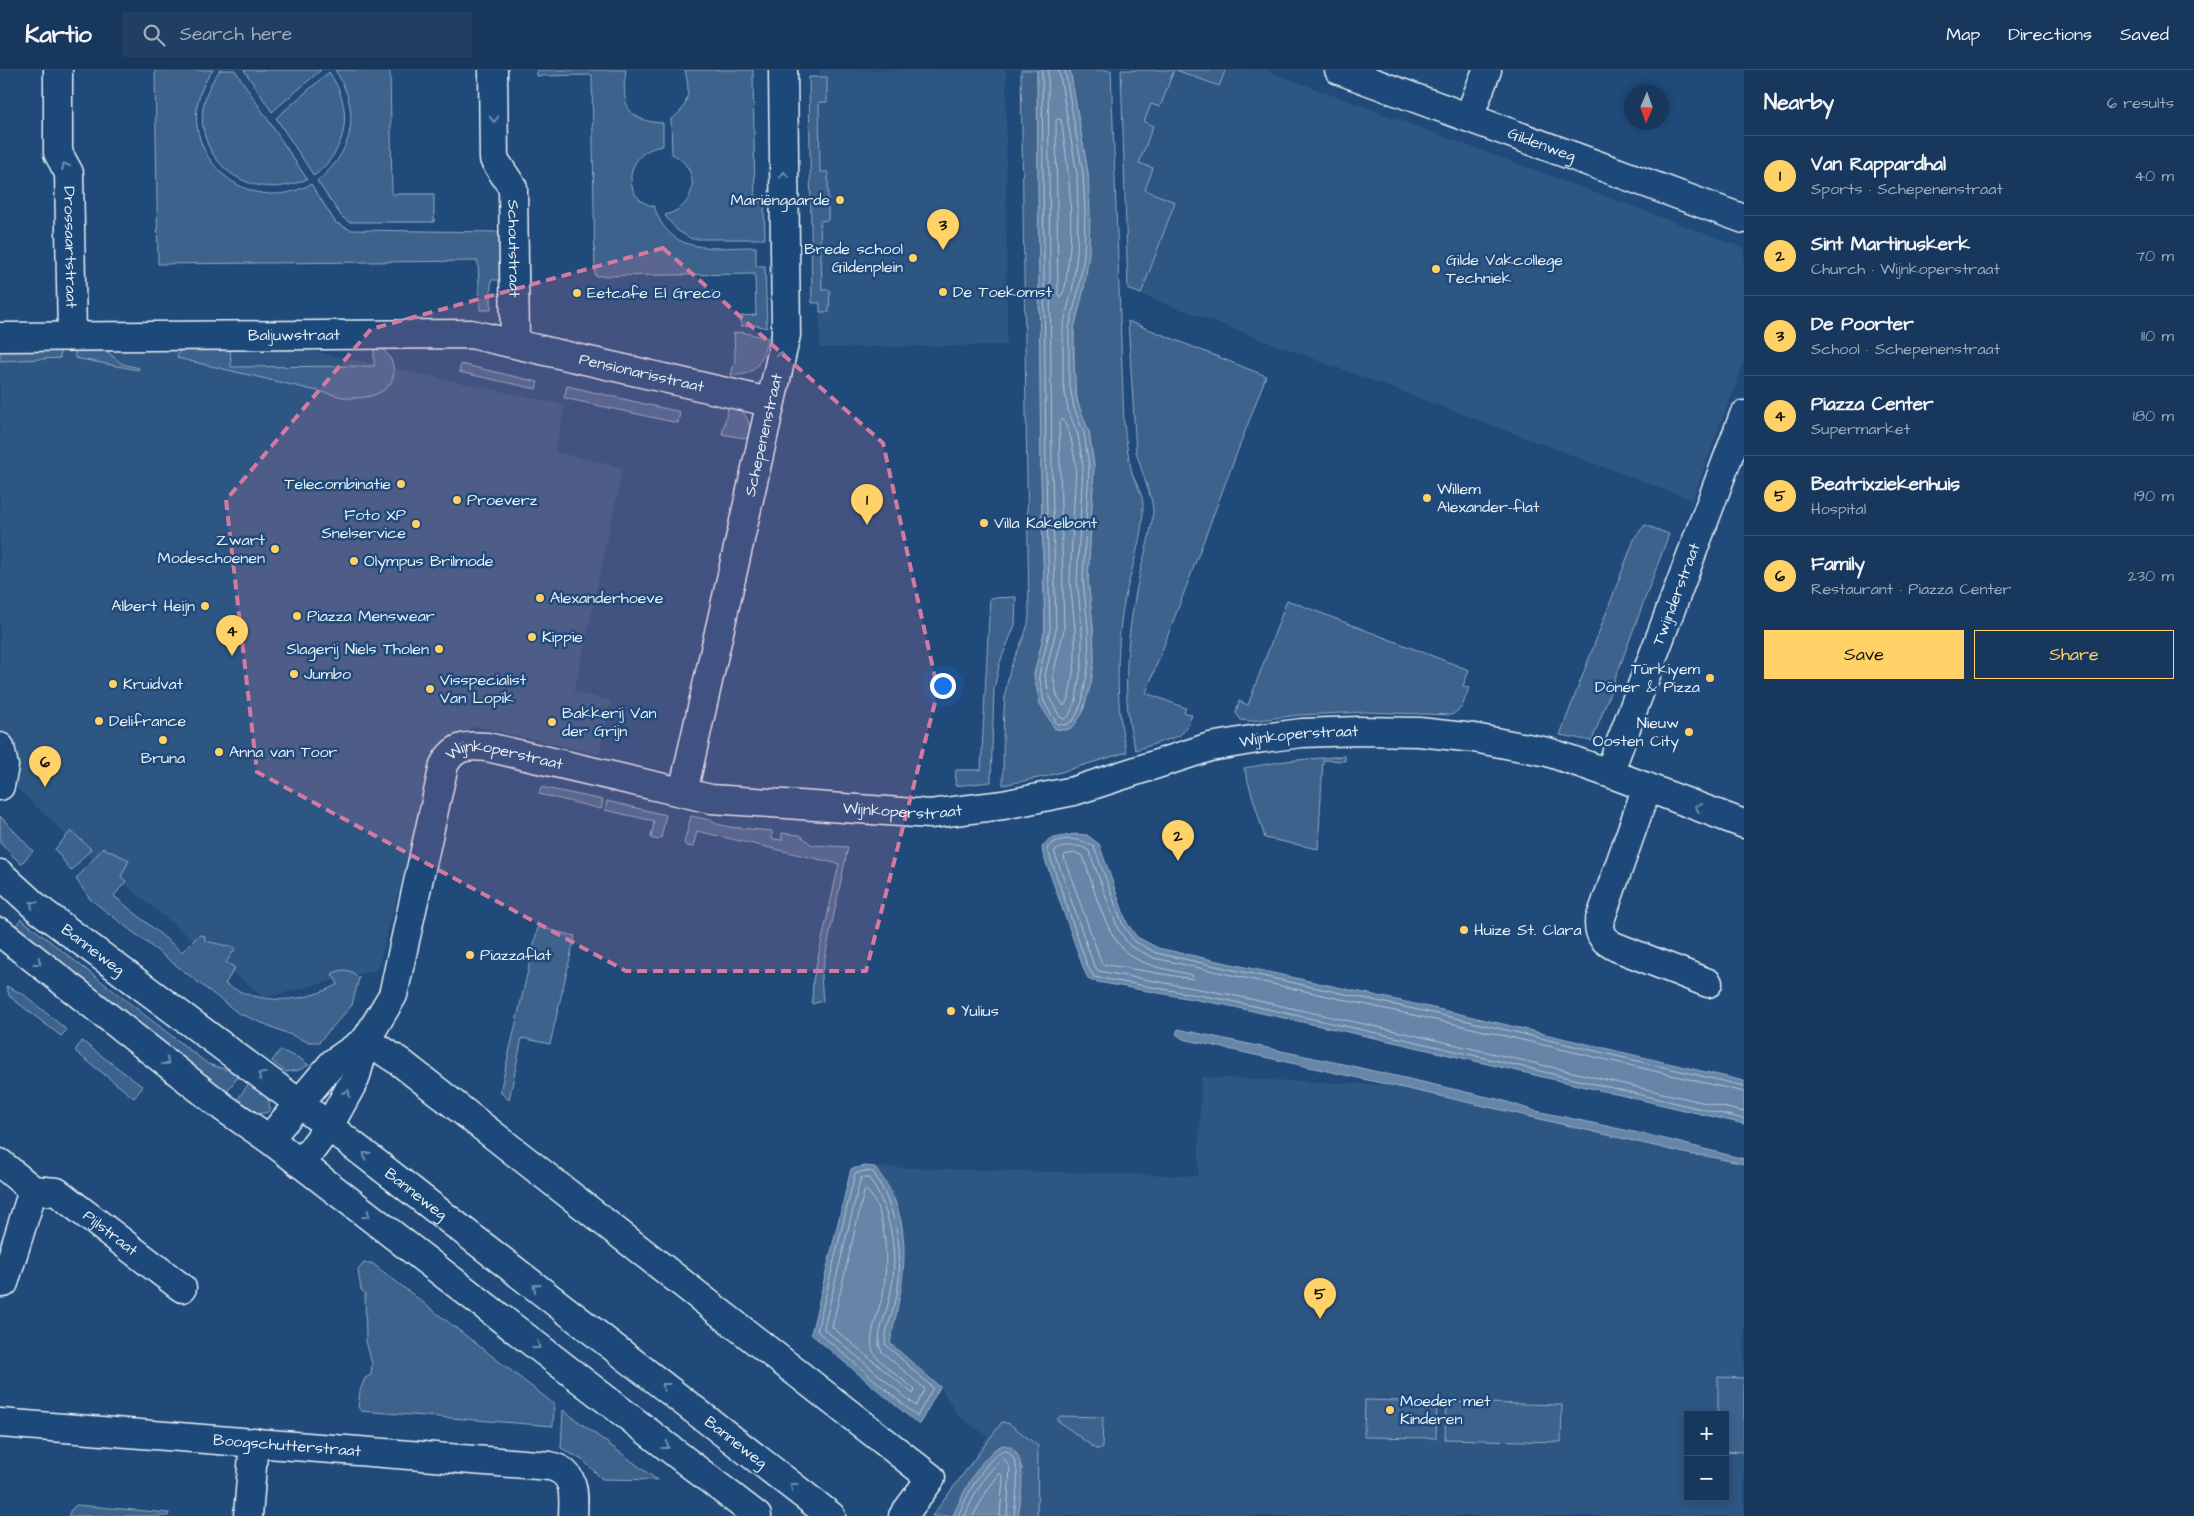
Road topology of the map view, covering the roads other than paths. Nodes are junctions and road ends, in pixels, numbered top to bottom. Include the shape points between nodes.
1 (58, 70) edge
2 (493, 70) edge
3 (783, 70) edge
4 (1339, 70) edge
5 (1487, 70) edge
6 (1469, 117) junction
7 (1744, 219) edge
8 (72, 336) junction
9 (0, 338) edge
10 (515, 342) junction
11 (769, 402) junction
12 (1744, 415) edge
13 (0, 747) edge
14 (1609, 773) junction
15 (0, 786) edge
16 (1647, 787) junction
17 (683, 792) junction
18 (1744, 824) edge
19 (0, 874) edge
20 (0, 932) edge
21 (1708, 983) dead end
22 (366, 1040) junction
23 (300, 1104) junction
24 (329, 1126) junction
25 (269, 1139) junction
26 (0, 1163) edge
27 (301, 1164) junction
28 (33, 1190) junction
29 (0, 1283) edge
30 (182, 1288) dead end
31 (0, 1423) edge
32 (254, 1442) junction
33 (248, 1516) edge
34 (573, 1516) edge
35 (757, 1516) edge
36 (831, 1516) edge
37 (904, 1516) edge

8 -> 1 street, Drossaartstraat via 69,173 58,153
2 -> 10 street, Schoutstraat via 494,159 513,188
11 -> 3 street, Schepenenstraat via 786,335
4 - 6 street, Gildenweg
5 - 6 street
6 - 7 street, Gildenweg
8 - 9 street, Baljuwstraat
8 - 10 street, Baljuwstraat via 463,333
10 - 11 street, Pensionarisstraat
11 - 17 street, Schepenenstraat
12 - 14 street, Twijnderstraat
13 - 15 street via 4,766
14 - 16 street, Wijnkoperstraat
14 - 17 street, Wijnkoperstraat via 1548,752 1474,738 1419,732 1359,731 1302,733 1224,744 1074,790 943,813 732,802
18 -> 16 street, Wijnkoperstraat
16 - 21 street via 1599,923 1599,931 1602,938 1616,947
17 - 22 street, Wijnkoperstraat via 487,747 455,750 444,766 393,995
23 -> 19 street, Banneweg via 37,908
20 -> 25 street via 224,1108
22 - 23 street, Wijnkoperstraat via 333,1063
24 -> 22 street, Wijnkoperstraat via 355,1079
22 - 37 street via 400,1062 931,1478
23 - 24 street, Banneweg
23 - 25 street, Wijnkoperstraat
24 - 27 street, Wijnkoperstraat
36 -> 24 street, Banneweg
25 - 27 street
26 - 28 street
27 -> 35 street
28 - 29 street via 4,1283
28 - 30 street, Pijlstraat via 56,1192
31 - 32 street, Boogschutterstraat
32 - 33 street
32 - 34 street, Boogschutterstraat via 559,1468 570,1478 574,1488

